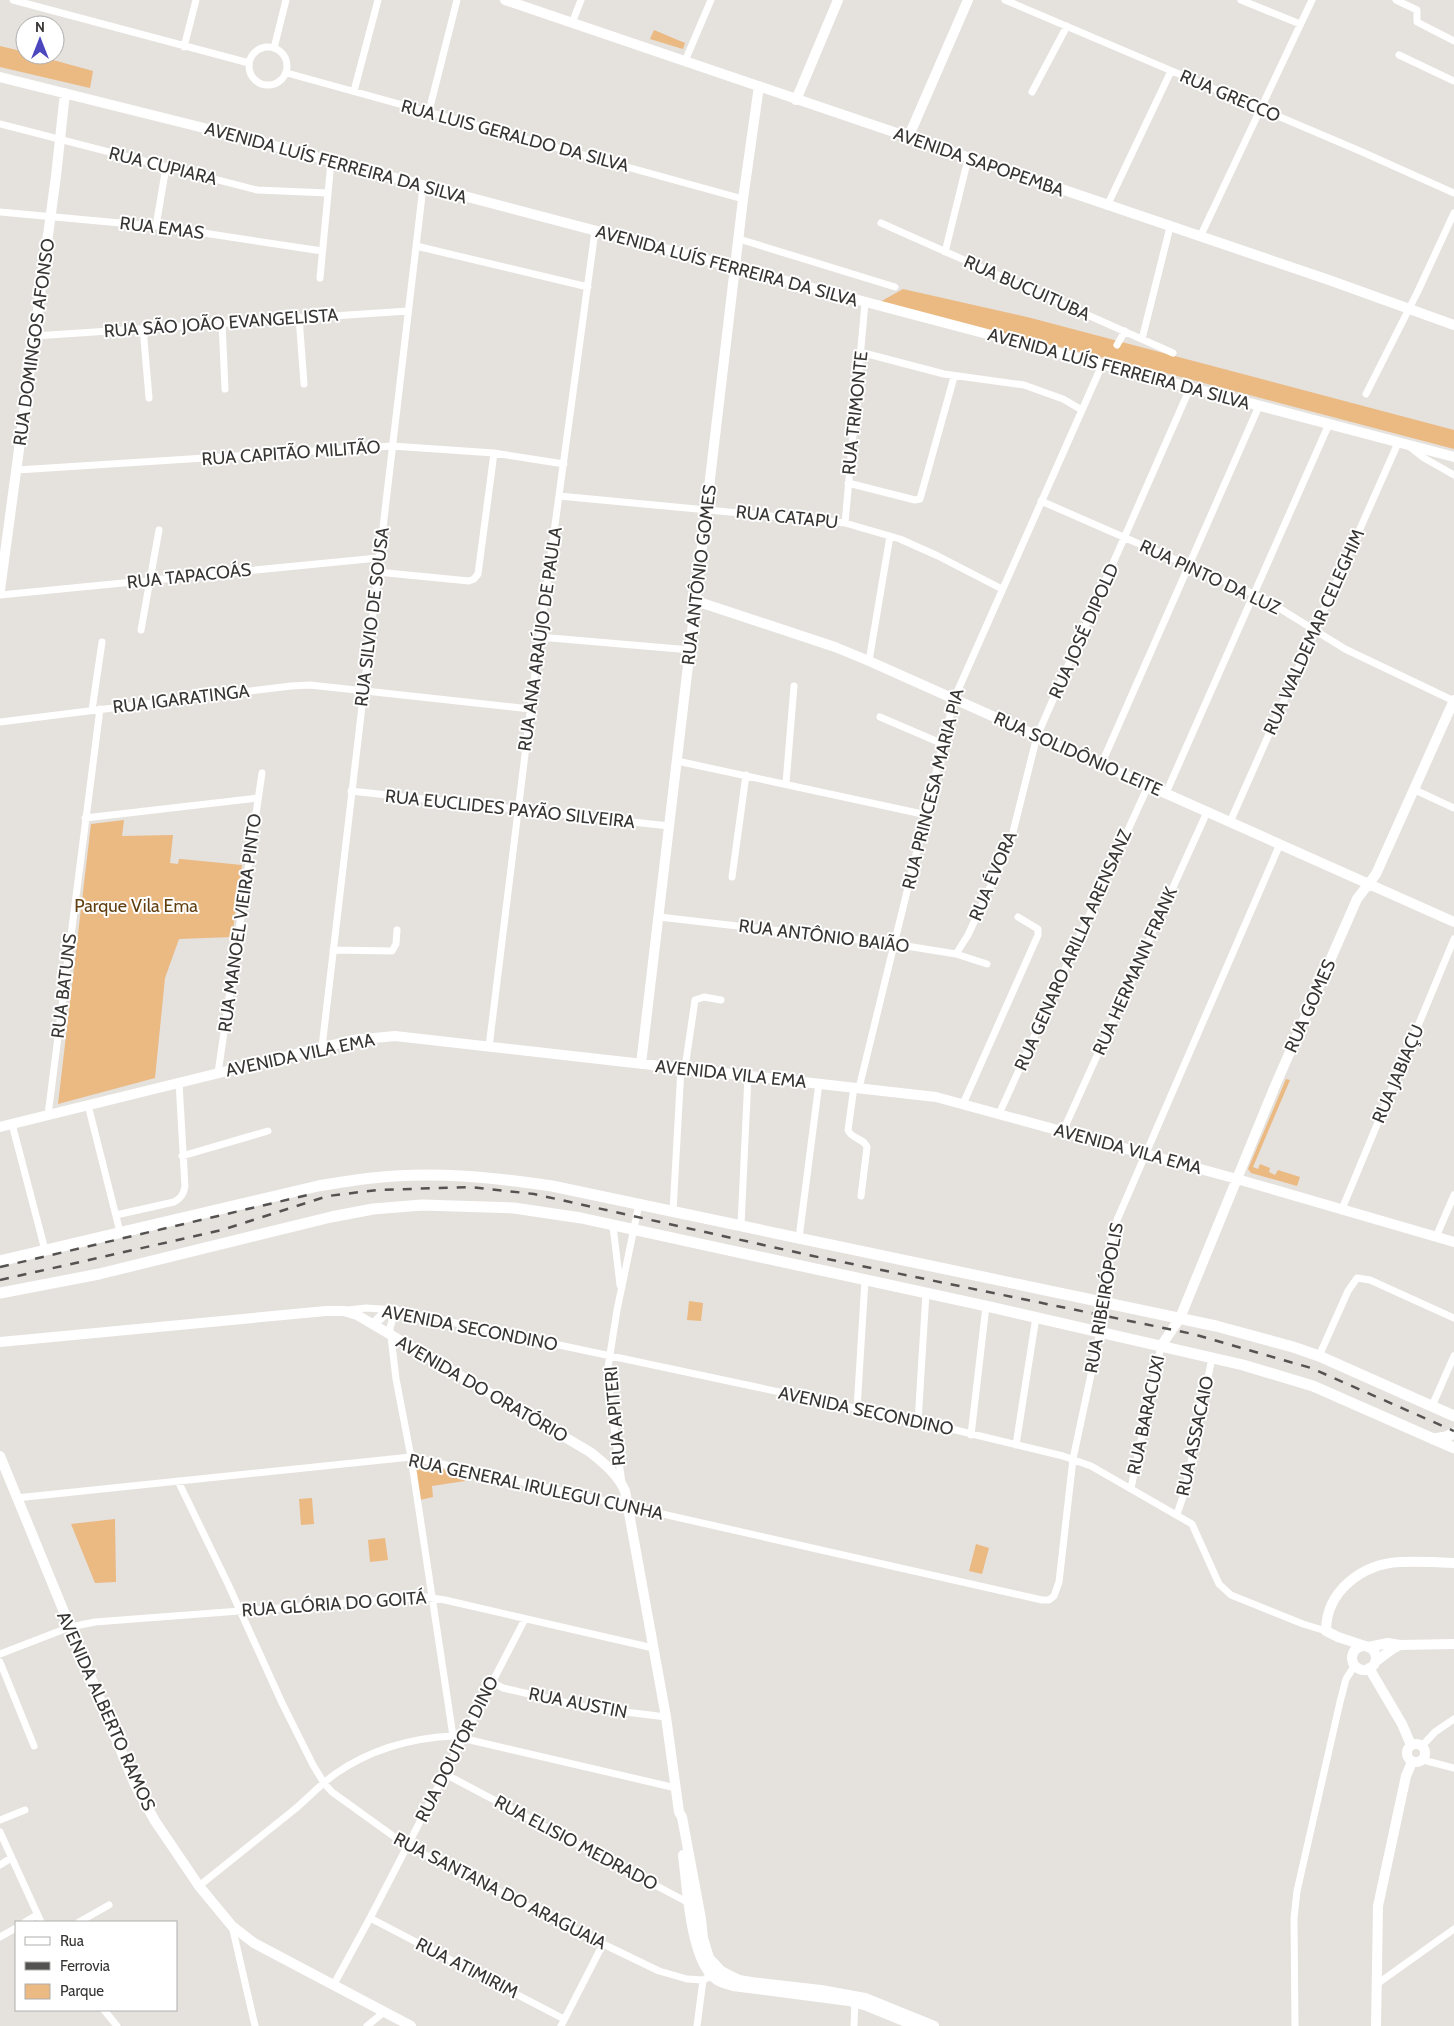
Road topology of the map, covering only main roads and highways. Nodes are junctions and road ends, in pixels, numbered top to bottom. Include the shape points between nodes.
1 (505, 0) edge
2 (838, 0) edge
3 (968, 0) edge
4 (0, 78) edge
5 (759, 86) junction
6 (65, 93) junction
7 (796, 100) junction
8 (908, 138) junction
9 (735, 268) junction
10 (1454, 325) edge
11 (1454, 457) edge
12 (0, 590) edge
13 (696, 601) junction
14 (1454, 701) edge
15 (1368, 884) junction
16 (1454, 922) edge
17 (641, 1064) junction
18 (0, 1127) edge
19 (1237, 1179) junction
20 (1454, 1242) edge
21 (0, 1261) edge
22 (0, 1293) edge
23 (395, 1310) road end
24 (1180, 1318) junction
25 (374, 1325) junction
26 (0, 1342) edge
27 (1161, 1346) junction
28 (1454, 1416) edge
29 (1454, 1433) edge
30 (1432, 1439) junction
31 (1454, 1448) edge
32 (0, 1456) edge
33 (1454, 1563) edge
34 (1338, 1637) junction
35 (1454, 1644) edge
36 (1400, 1645) junction
37 (1367, 1646) junction
38 (1353, 1661) junction
39 (1372, 1665) junction
40 (1410, 1745) junction
41 (1412, 1762) junction
42 (680, 1812) junction
43 (712, 1976) junction
44 (855, 1999) junction
45 (411, 2026) edge
46 (916, 2026) edge
47 (934, 2026) edge
48 (1376, 2026) edge

1 - 5 main road, AVENIDA SAPOPEMBA
2 - 7 main road
3 - 8 main road
4 - 6 main road, AVENIDA LUÍS FERREIRA DA SILVA
5 - 7 main road, AVENIDA SAPOPEMBA
5 - 9 main road, RUA ANTÔNIO GOMES
6 - 9 main road, AVENIDA LUÍS FERREIRA DA SILVA
6 - 12 main road, RUA DOMINGOS AFONSO
7 - 8 main road, AVENIDA SAPOPEMBA
8 - 10 main road, AVENIDA SAPOPEMBA
9 - 11 main road, AVENIDA LUÍS FERREIRA DA SILVA
9 - 13 main road, RUA ANTÔNIO GOMES
13 - 15 main road, RUA SOLIDÔNIO LEITE via 869,661
13 - 17 main road, RUA ANTÔNIO GOMES
14 - 15 main road, RUA GOMES via 1376,874
15 - 16 main road, RUA SOLIDÔNIO LEITE
15 - 19 main road, RUA GOMES via 1357,899
17 - 18 main road, AVENIDA VILA EMA via 388,1036 322,1047
17 - 19 main road, AVENIDA VILA EMA via 936,1097
19 - 20 main road, AVENIDA VILA EMA
19 - 24 main road, RUA GOMES
21 - 24 main road via 318,1186 423,1175 501,1178 640,1204
22 - 27 main road via 100,1274 373,1209 422,1205 514,1208 581,1218
23 - 25 main road via 379,1317
24 - 27 main road, RUA BARACUXI
24 - 28 main road via 1319,1356
25 - 26 main road, AVENIDA DO ORATÓRIO via 344,1311 326,1311
25 - 42 main road, AVENIDA DO ORATÓRIO via 590,1452 622,1483 666,1717
27 - 30 main road via 1306,1384
29 - 30 main road
30 - 31 main road
32 - 45 main road, AVENIDA ALBERTO RAMOS via 135,1785 199,1886 232,1926 254,1943
33 - 34 main road via 1381,1564 1347,1583 1337,1594 1327,1616 1326,1631
34 - 37 main road
34 - 38 main road
35 - 36 main road
36 - 37 main road
36 - 39 main road
37 - 38 main road via 1357,1648
37 - 39 main road via 1374,1652
38 - 39 main road via 1362,1669
39 - 40 main road
40 - 41 main road via 1406,1756
40 - 41 main road via 1422,1746 1425,1751 1423,1760
41 - 48 main road via 1406,1776 1378,1906
42 - 43 main road, AVENIDA DO ORATÓRIO
42 - 43 main road, AVENIDA DO ORATÓRIO via 678,1818 690,1904 703,1964
43 - 44 main road
44 - 46 main road
44 - 47 main road via 893,2008

